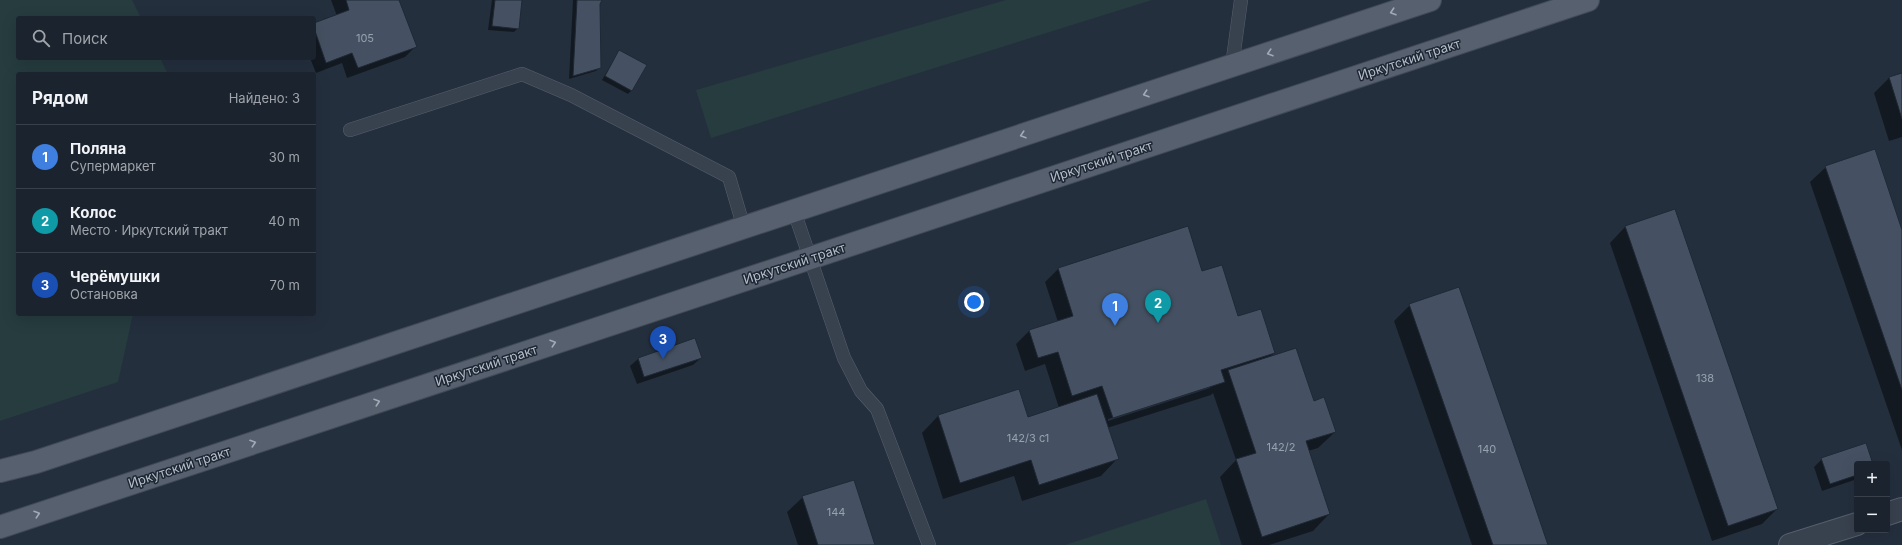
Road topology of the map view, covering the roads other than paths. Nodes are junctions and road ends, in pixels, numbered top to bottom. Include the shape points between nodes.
1 (1241, 0) edge
2 (1430, 0) edge
3 (1588, 0) edge
4 (1232, 66) junction
5 (350, 130) dead end
6 (794, 211) junction
7 (744, 228) junction
8 (809, 258) junction
9 (0, 471) edge
10 (1902, 509) edge
11 (1890, 513) edge
12 (1854, 525) edge
13 (0, 527) edge
14 (930, 545) edge
15 (1790, 545) edge

1 - 4 lane
2 -> 4 main road
3 - 8 main road, Иркутский тракт
4 -> 6 main road
5 - 7 lane via 522,74 571,95 729,177
6 - 7 main road
6 - 8 lane
7 - 9 main road via 36,462
13 -> 8 main road, Иркутский тракт
8 - 14 lane via 844,358 861,391 877,409
10 - 11 street
12 - 15 street

